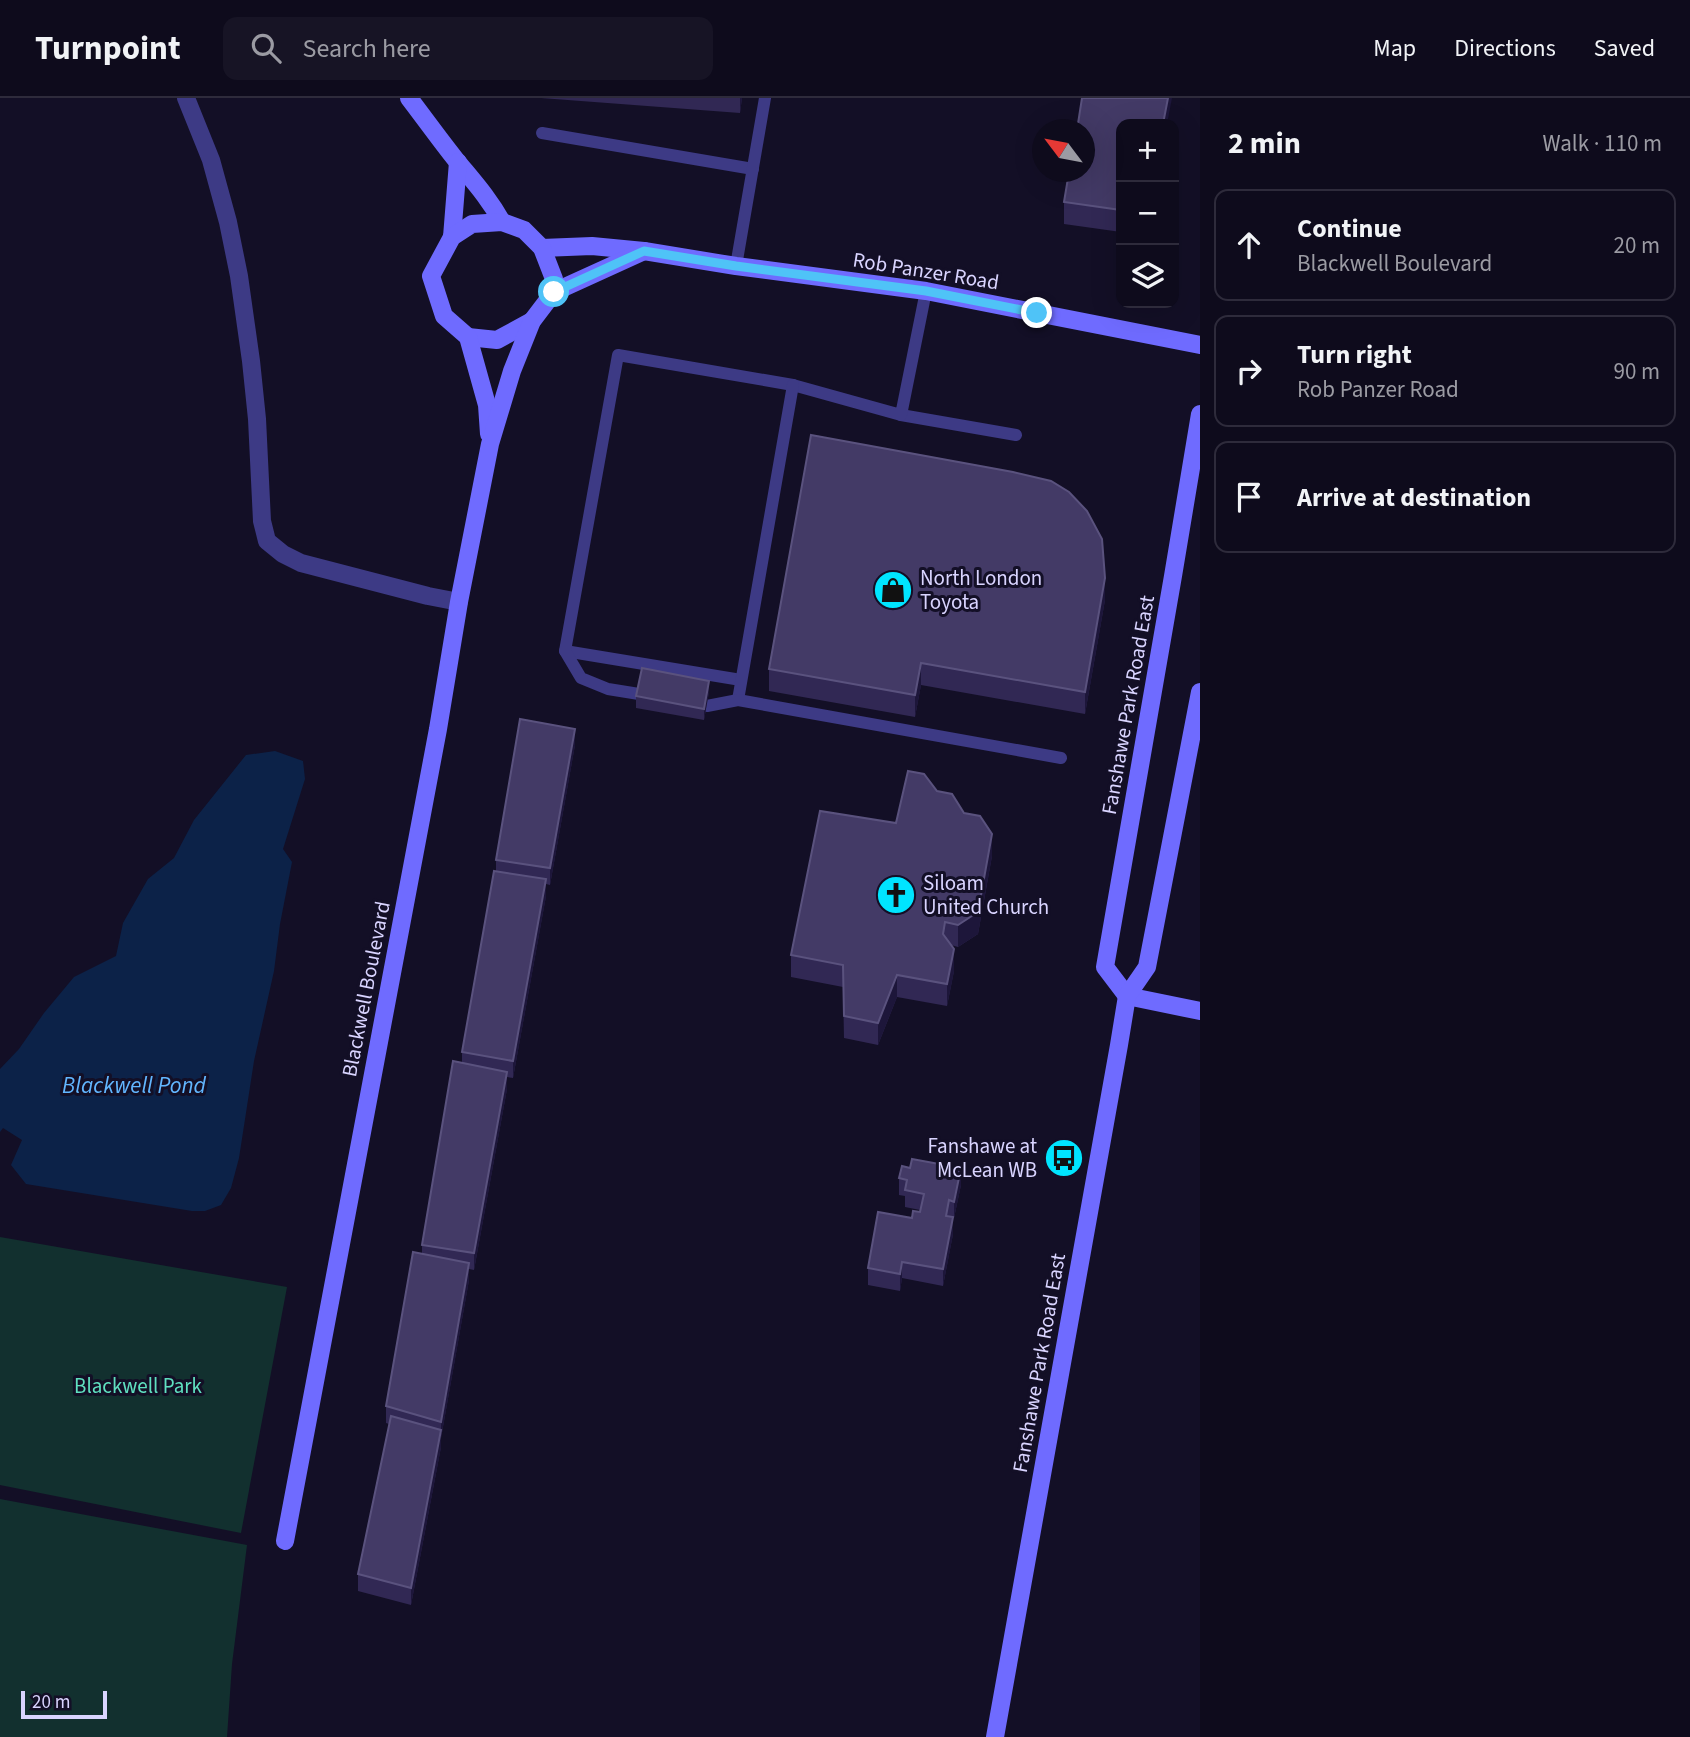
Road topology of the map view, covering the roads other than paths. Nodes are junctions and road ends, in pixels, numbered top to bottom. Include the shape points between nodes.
1 (186, 98) edge
2 (409, 98) edge
3 (765, 98) edge
4 (542, 134) dead end
5 (458, 162) junction
6 (753, 169) junction
7 (502, 222) junction
8 (452, 237) junction
9 (542, 248) junction
10 (644, 251) junction
11 (736, 266) junction
12 (926, 291) junction
13 (554, 292) junction
14 (533, 321) junction
15 (468, 337) junction
16 (1200, 345) edge
17 (793, 385) junction
18 (1200, 414) edge
19 (901, 415) junction
20 (1016, 435) dead end
21 (490, 444) junction
22 (459, 602) junction
23 (565, 651) junction
24 (741, 680) junction
25 (1200, 692) edge
26 (639, 694) edge
27 (738, 700) junction
28 (707, 706) edge
29 (1060, 758) dead end
30 (1127, 996) junction
31 (1200, 1011) edge
32 (285, 1541) dead end
33 (995, 1737) edge

1 - 22 street via 211,160 239,275 267,541 301,563
2 - 5 street
3 - 6 lane
4 - 6 lane
5 - 7 street
5 - 8 street
6 - 11 lane
7 - 8 street via 472,225
7 - 9 street via 524,230
8 - 15 street via 430,276 444,316
9 - 10 street
9 - 13 street
10 - 11 street, Rob Panzer Road
10 - 13 street, Blackwell Boulevard
11 - 12 street, Rob Panzer Road
12 - 16 street, Rob Panzer Road
12 - 19 lane
13 - 14 street, Blackwell Boulevard
14 - 15 street, Blackwell Boulevard via 497,340
14 - 21 street, Blackwell Boulevard
15 - 21 street, Blackwell Boulevard via 487,405
17 - 19 lane
17 - 23 lane via 618,355
17 - 24 lane
18 - 30 street, Fanshawe Park Road East via 1105,967
19 - 20 lane
21 - 22 street, Blackwell Boulevard
22 - 32 street, Blackwell Boulevard
23 - 24 lane
23 - 26 lane via 581,678
24 - 27 lane
25 - 30 street, Fanshawe Park Road East via 1147,967
27 - 28 lane
27 - 29 lane
30 - 31 street
30 - 33 street, Fanshawe Park Road East

